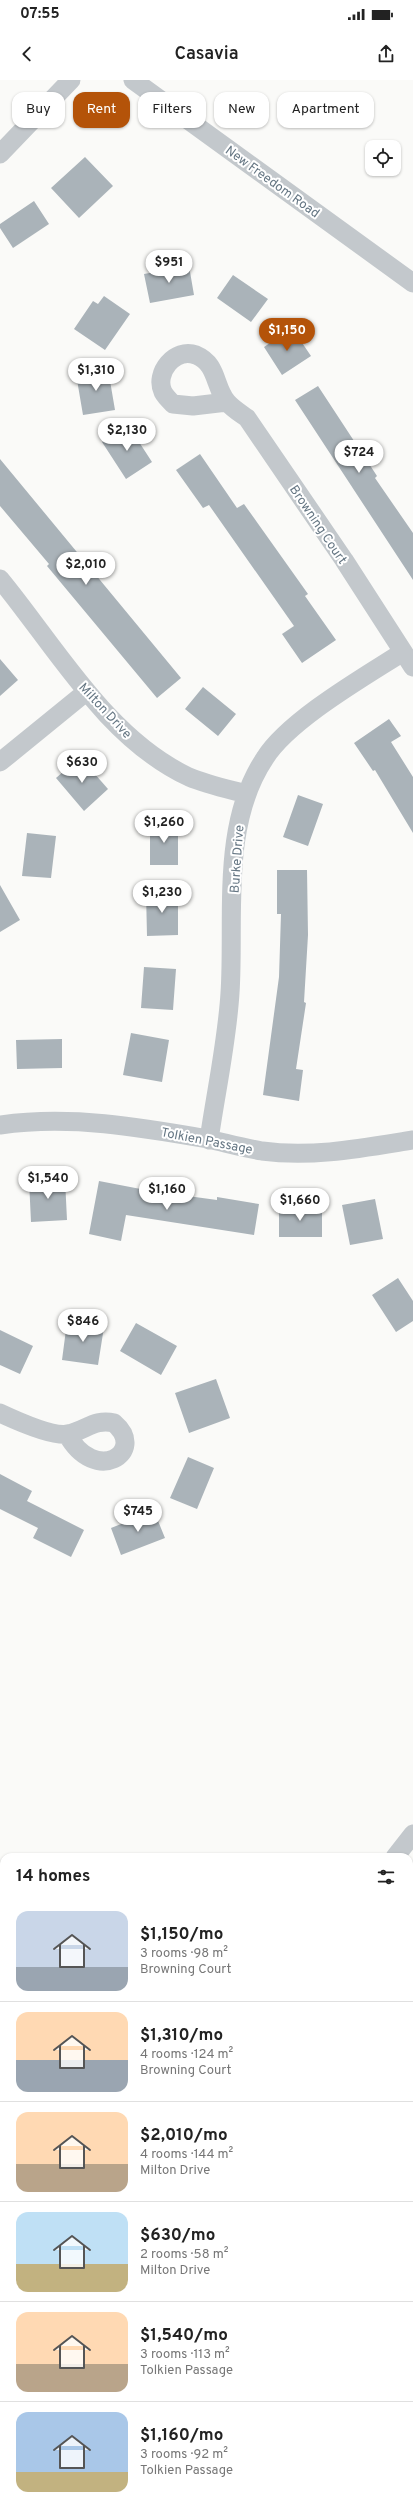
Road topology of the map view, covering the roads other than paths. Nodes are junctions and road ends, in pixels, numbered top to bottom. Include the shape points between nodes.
1 (71, 80) edge
2 (133, 80) edge
3 (0, 154) edge
4 (413, 283) edge
5 (227, 402) dead end
6 (0, 579) edge
7 (408, 659) edge
8 (86, 692) junction
9 (0, 762) edge
10 (247, 794) junction
11 (0, 1126) edge
12 (209, 1140) junction
13 (413, 1140) edge
14 (0, 1413) edge
15 (67, 1434) dead end
16 (413, 1834) edge
17 (398, 1853) edge

1 - 3 street
2 - 4 street, New Freedom Road
5 - 7 street, Browning Court via 247,418
6 - 8 street, Milton Drive
7 - 10 street, Burke Drive via 345,690 280,740 265,757
8 - 9 street
8 - 10 street, Milton Drive via 137,744 154,757 204,783
10 - 12 street, Burke Drive via 236,833 230,995
11 - 12 street, Tolkien Passage via 39,1120 92,1122
12 - 13 street, Tolkien Passage via 262,1151 290,1152 346,1151
14 - 15 street via 33,1427
16 - 17 street

